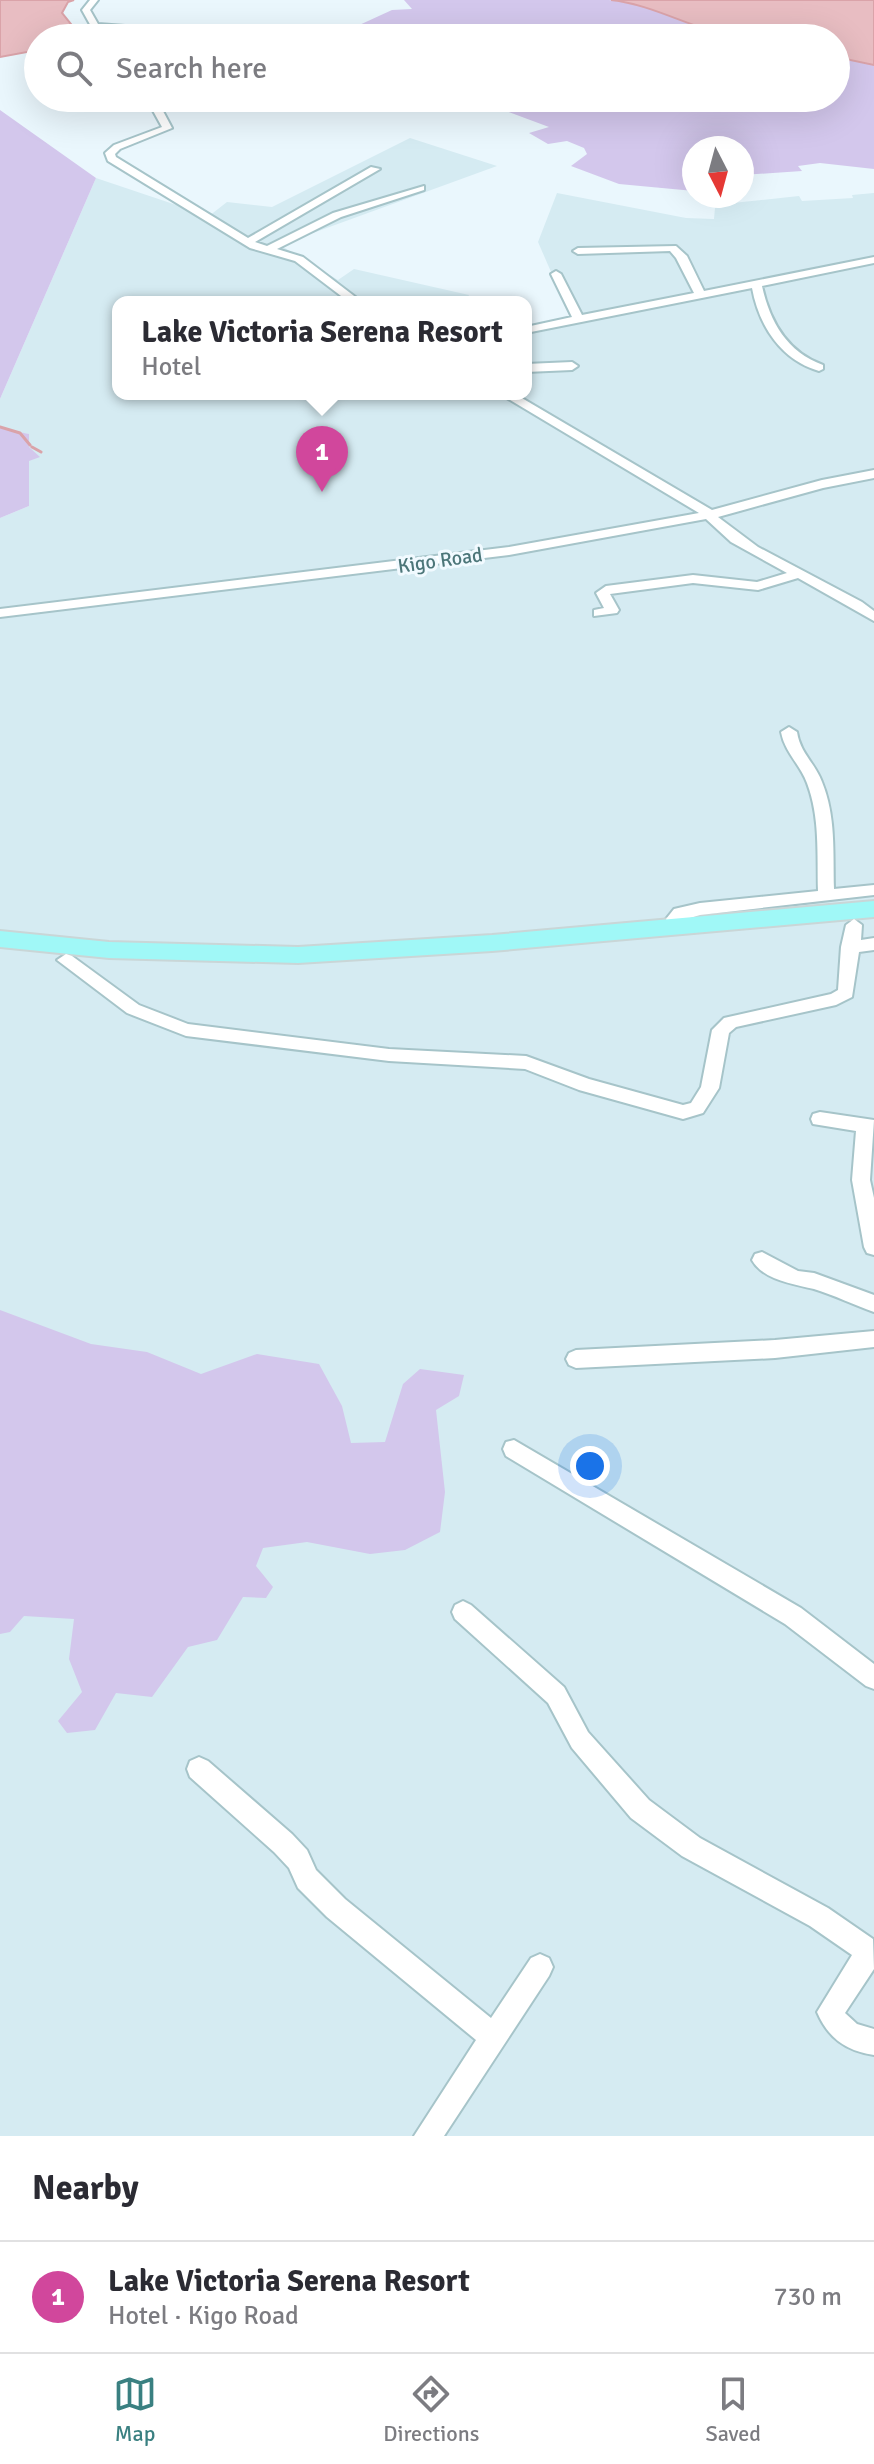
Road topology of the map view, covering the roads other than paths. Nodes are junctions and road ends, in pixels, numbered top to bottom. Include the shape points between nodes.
1 (94, 0) edge
2 (94, 24) edge
3 (158, 112) edge
4 (375, 169) dead end
5 (420, 188) dead end
6 (248, 242) junction
7 (268, 250) junction
8 (578, 251) dead end
9 (874, 260) edge
10 (556, 274) dead end
11 (757, 286) junction
12 (701, 295) junction
13 (348, 296) edge
14 (579, 321) junction
15 (532, 329) edge
16 (572, 366) dead end
17 (819, 367) dead end
18 (532, 368) edge
19 (517, 400) edge
20 (874, 474) edge
21 (709, 515) junction
22 (801, 573) junction
23 (0, 613) edge
24 (599, 613) dead end
25 (874, 617) edge
26 (789, 732) dead end
27 (874, 890) edge
28 (826, 895) junction
29 (874, 909) edge
30 (677, 928) junction
31 (859, 932) edge
32 (0, 939) edge
33 (874, 944) edge
34 (0, 952) edge
35 (66, 960) junction
36 (820, 1119) dead end
37 (870, 1127) edge
38 (874, 1247) edge
39 (762, 1260) dead end
40 (874, 1304) edge
41 (874, 1339) edge
42 (576, 1359) dead end
43 (514, 1449) dead end
44 (463, 1612) dead end
45 (874, 1678) edge
46 (199, 1769) dead end
47 (540, 1967) dead end
48 (492, 2036) junction
49 (874, 2042) edge
50 (428, 2136) edge

1 - 2 street via 86,10
3 - 6 street via 167,128 117,147 110,153 112,159
4 - 6 street
5 - 7 street via 337,215
6 - 7 street
7 - 13 street via 299,259
8 - 12 street via 677,250
9 - 11 street
10 - 14 street
11 - 12 street
11 - 17 street via 773,331 804,362
12 - 14 street
14 - 15 street
16 - 18 street
19 - 21 street
20 - 21 street, Kigo Road
21 - 22 street via 735,539
21 - 23 street, Kigo Road via 453,559
22 - 24 street via 758,586 693,579 606,590 612,610
22 - 25 street
26 - 28 street via 791,753 814,778 820,801
27 - 28 street
28 - 30 street via 680,913 674,919
29 - 30 highway
30 - 32 highway via 298,955 109,950
31 - 33 street
31 - 35 highway via 397,963 207,967
31 - 35 street via 846,993 741,1017 726,1026 710,1088 697,1108 683,1112 526,1063 389,1055 186,1030 133,1009
34 - 35 highway
36 - 37 street
37 - 38 street via 861,1180
39 - 40 street via 794,1278
41 - 42 street
43 - 45 street via 793,1616
44 - 49 street via 556,1695 580,1740 640,1809 702,1853 864,1948 865,1960 830,2012 851,2036
46 - 48 street via 290,1851 307,1879 336,1908
47 - 48 street
48 - 50 street

